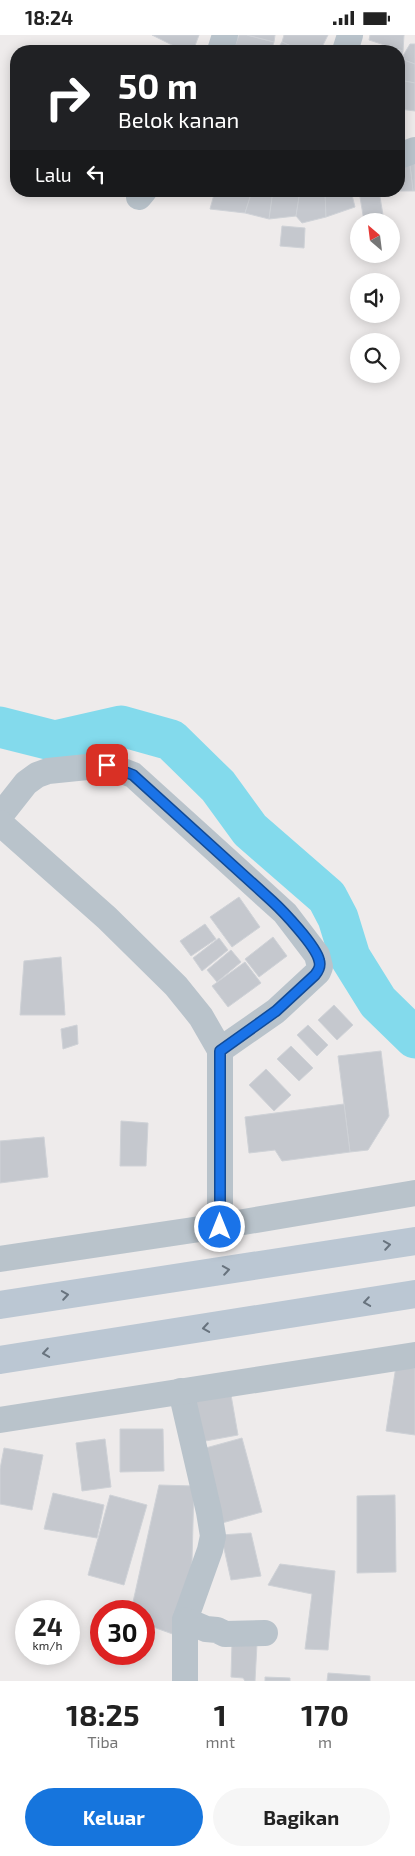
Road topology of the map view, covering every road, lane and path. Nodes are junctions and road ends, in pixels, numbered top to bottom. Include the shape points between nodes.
1 (0, 816) edge
2 (0, 823) edge
3 (220, 1051) junction
4 (415, 1193) edge
5 (220, 1227) junction
6 (415, 1241) edge
7 (0, 1259) edge
8 (415, 1295) edge
9 (0, 1305) edge
10 (415, 1355) edge
11 (0, 1360) edge
12 (181, 1391) junction
13 (0, 1420) edge
14 (185, 1619) junction
15 (265, 1633) dead end
16 (185, 1681) edge

1 - 3 street via 26,783 37,775 107,765 119,768 133,775 285,913 317,955 318,972 276,1011
2 - 3 street via 107,918 176,986 201,1017
3 - 5 street
4 - 5 street
5 - 7 street
9 -> 6 main road
8 -> 11 main road
10 - 12 street
12 - 13 street
12 - 14 street via 213,1536
14 - 15 street via 225,1634
14 - 16 street

